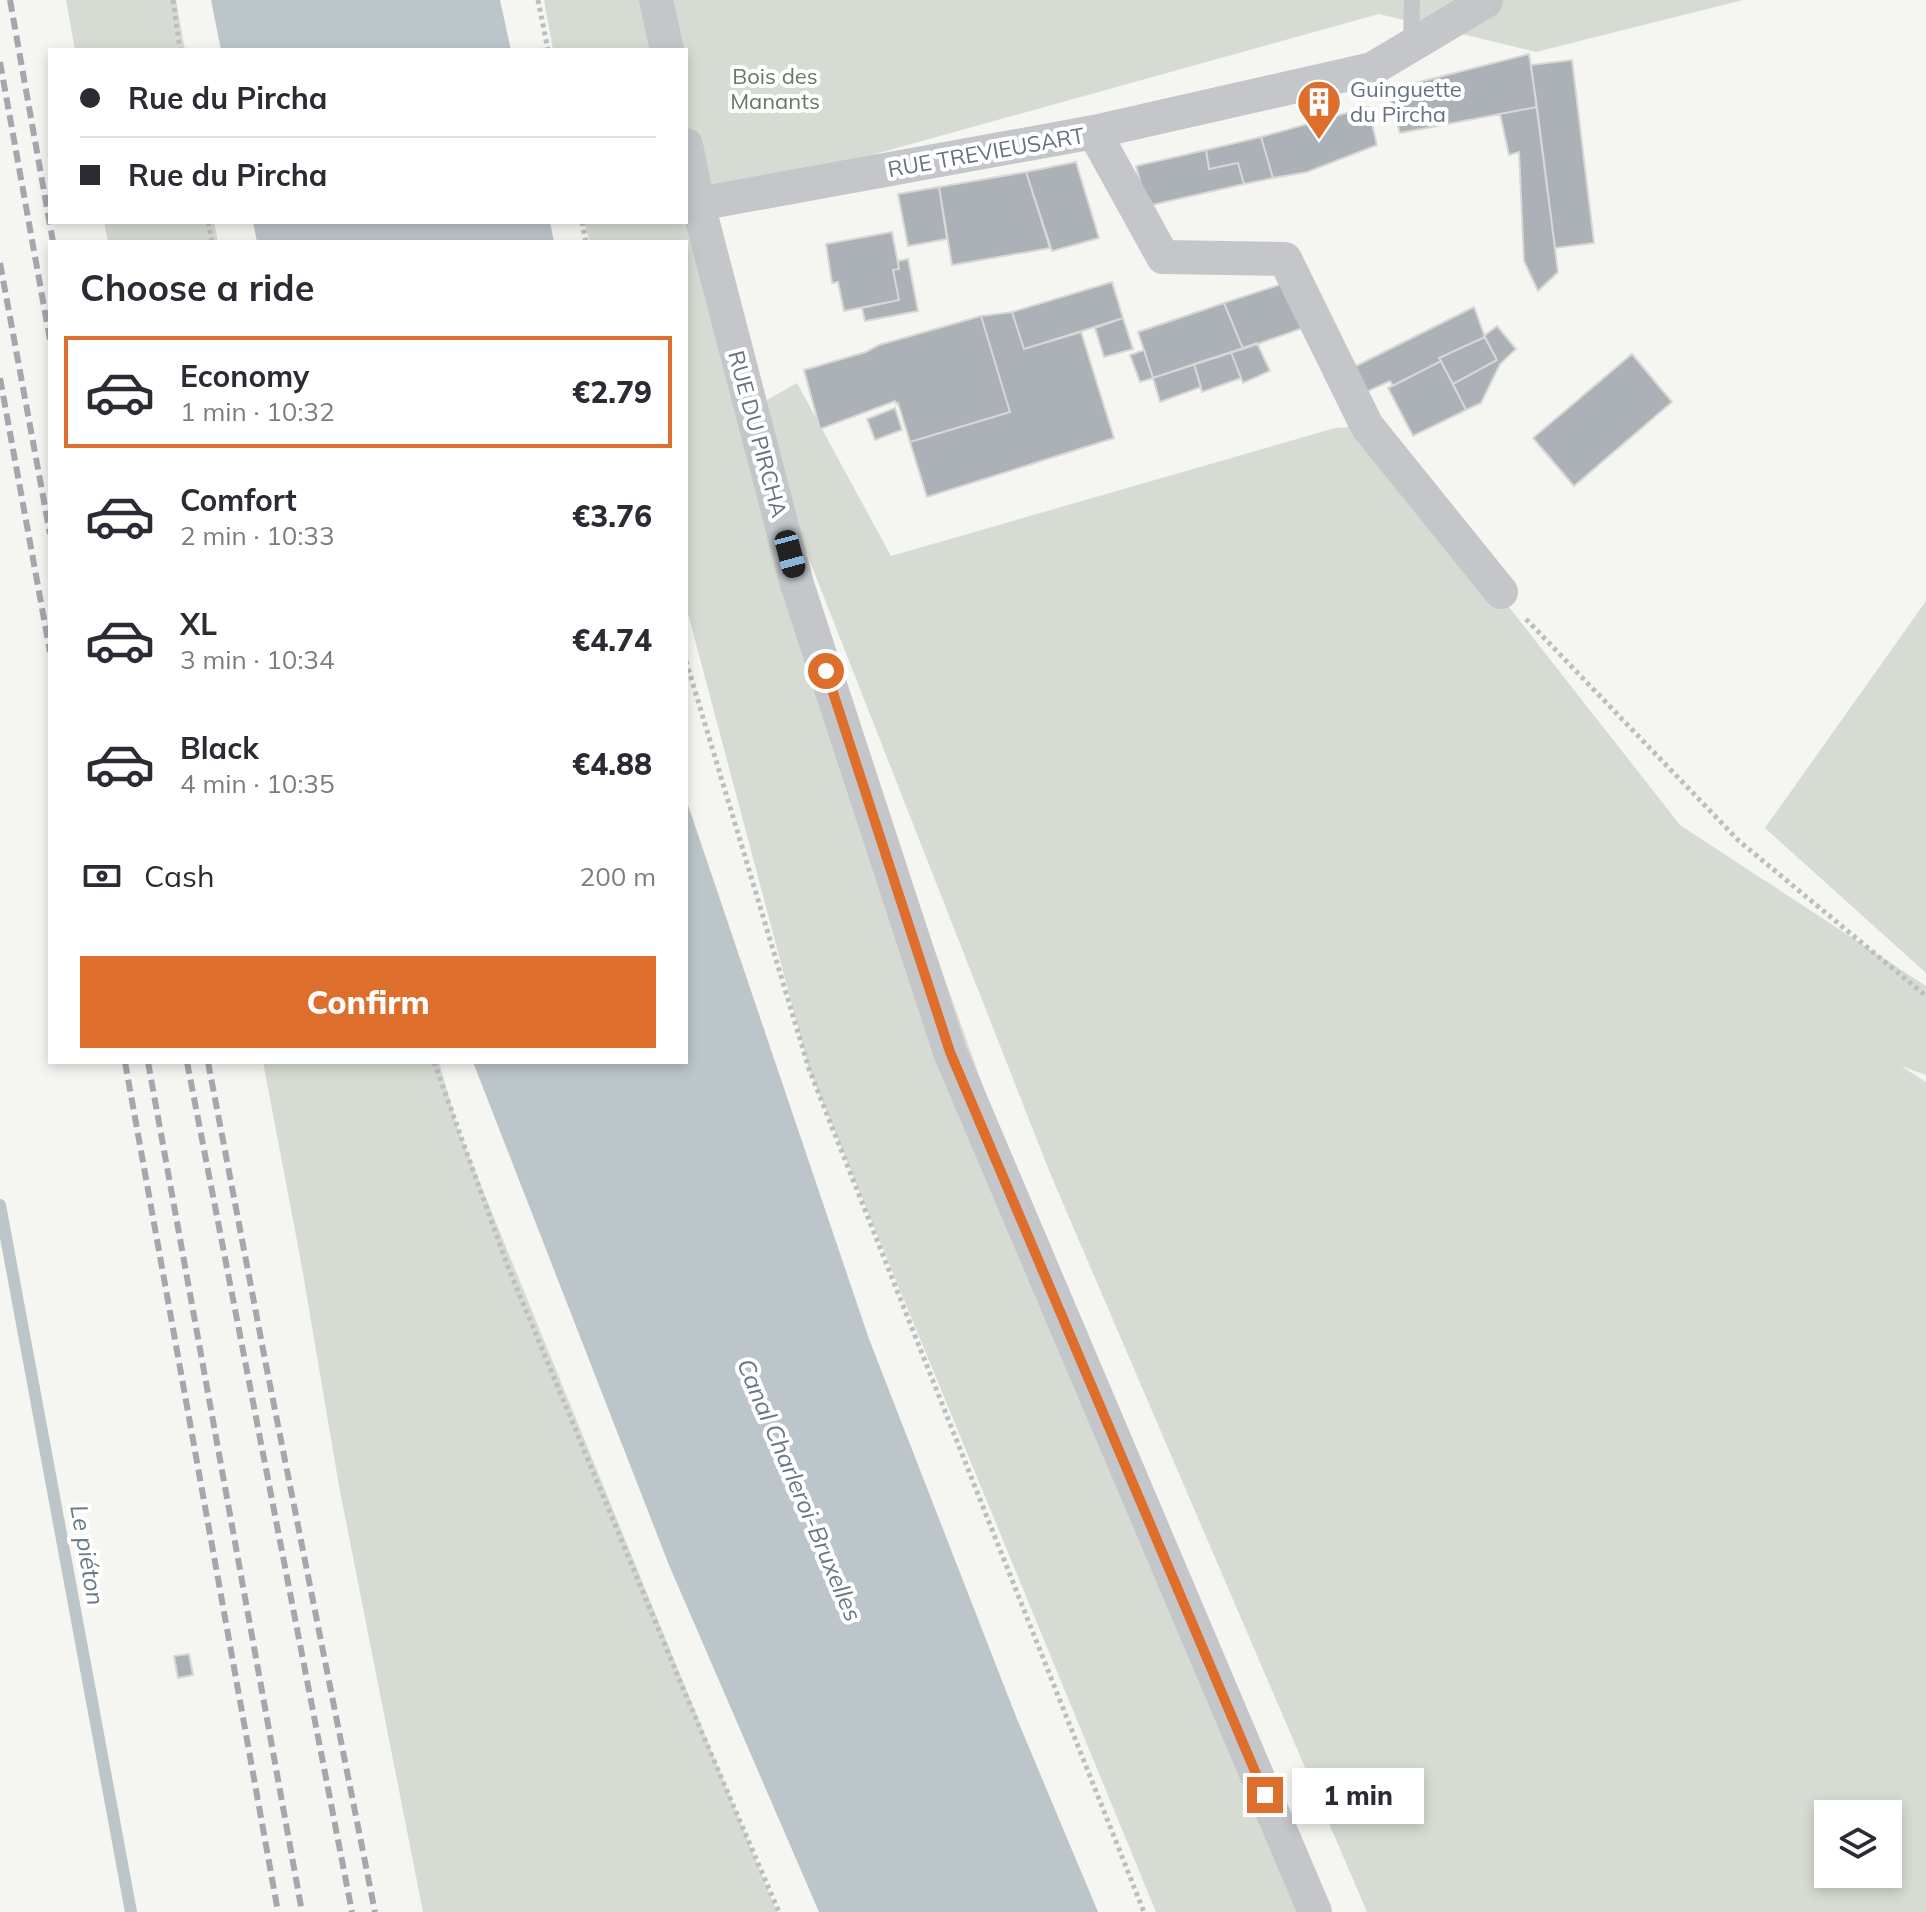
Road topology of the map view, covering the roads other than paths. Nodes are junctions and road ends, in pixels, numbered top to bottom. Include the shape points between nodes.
1 (656, 0) edge
2 (1412, 0) edge
3 (1486, 1) edge
4 (1411, 46) junction
5 (667, 48) edge
6 (1094, 132) junction
7 (688, 155) edge
8 (698, 204) junction
9 (1501, 592) road end
10 (1315, 1912) edge

1 - 5 street
2 - 4 lane
3 - 4 street
4 - 6 street via 1372,69
6 - 8 street, RUE TREVIEUSART
6 - 9 street, RUE TREVIEUSART via 1163,257 1285,259 1367,426
7 - 8 street, RUE DU PIRCHA
8 - 10 street, RUE DU PIRCHA via 797,584 950,1052

